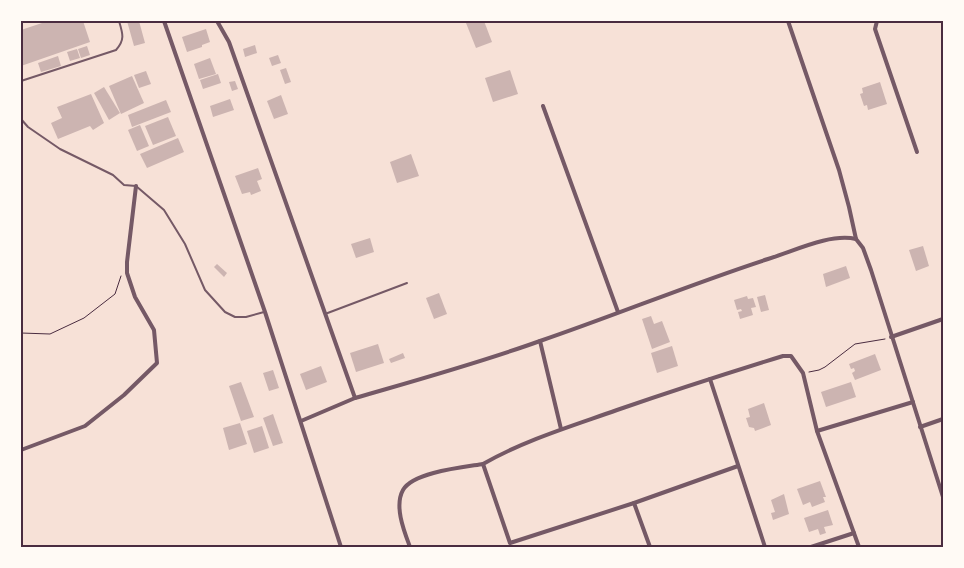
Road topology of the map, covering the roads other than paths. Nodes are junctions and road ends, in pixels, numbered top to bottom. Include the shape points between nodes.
1 (119, 21) edge
2 (164, 21) edge
3 (217, 21) edge
4 (788, 21) edge
5 (877, 21) edge
6 (21, 81) edge
7 (543, 106) dead end
8 (21, 119) edge
9 (916, 152) dead end
10 (136, 186) junction
11 (856, 239) junction
12 (407, 283) dead end
13 (265, 312) junction
14 (618, 312) junction
15 (325, 314) junction
16 (943, 319) edge
17 (891, 337) junction
18 (540, 341) junction
19 (710, 379) junction
20 (355, 398) junction
21 (913, 402) junction
22 (943, 419) edge
23 (301, 421) junction
24 (920, 427) junction
25 (561, 429) junction
26 (817, 431) junction
27 (21, 450) edge
28 (483, 464) junction
29 (738, 466) junction
30 (943, 497) edge
31 (634, 503) junction
32 (854, 532) junction
33 (511, 545) edge
34 (342, 547) edge
35 (410, 547) edge
36 (650, 547) edge
37 (765, 547) edge
38 (811, 547) edge
39 (859, 547) edge

1 - 6 lane via 124,36 116,50
2 - 13 street
3 - 15 street via 229,42
4 - 11 street via 839,170
5 - 9 street via 875,29
7 - 14 street
8 - 10 lane via 60,149 113,175 124,185
10 - 13 lane via 164,210 185,244 205,290 225,312 235,317
10 - 27 street via 127,273 135,297 154,330 157,363 85,426
11 - 14 street via 829,239
11 - 17 street via 871,270
12 - 15 lane
13 - 23 street
14 - 18 street
15 - 20 street
16 - 17 street
17 - 21 street
18 - 20 street
18 - 25 street
19 - 25 street
19 - 26 street via 790,356 803,374
19 - 29 street
20 - 23 street
21 - 24 street
21 - 26 street
22 - 24 street
23 - 34 street
24 - 30 street
25 - 28 street
26 - 32 street
28 - 33 street
28 - 35 street via 416,479 404,489 400,505
29 - 31 street
29 - 37 street
31 - 33 street
31 - 36 street
32 - 38 street
32 - 39 street

